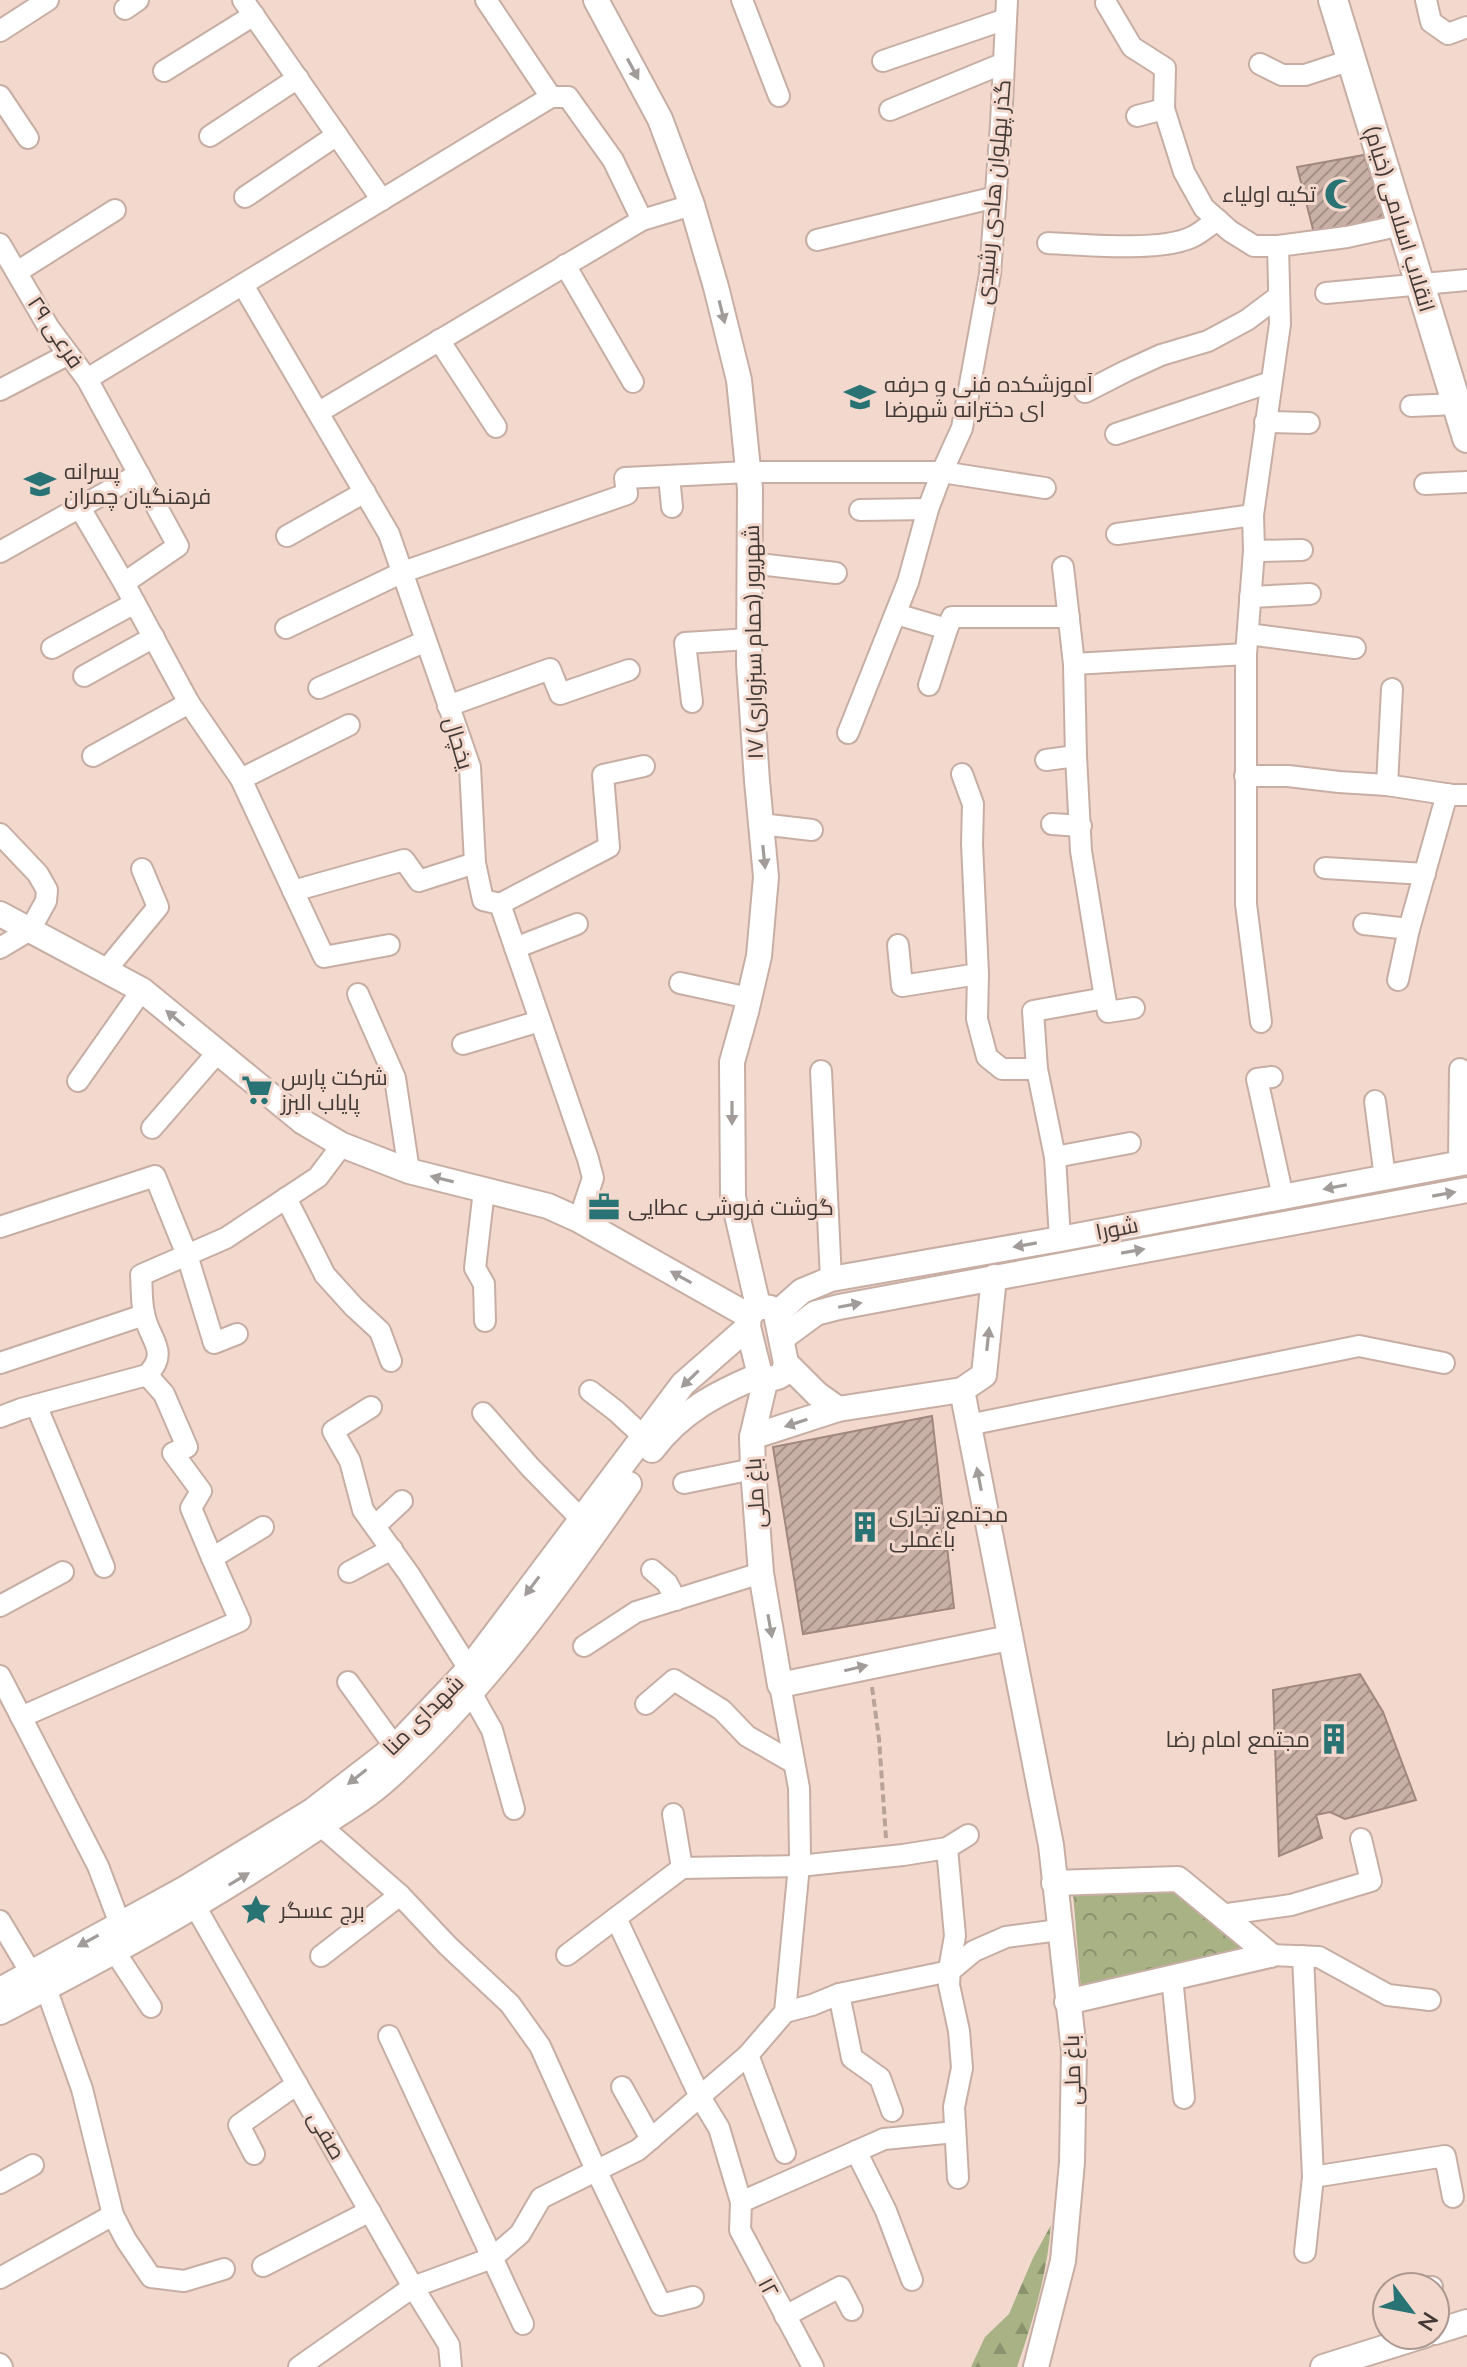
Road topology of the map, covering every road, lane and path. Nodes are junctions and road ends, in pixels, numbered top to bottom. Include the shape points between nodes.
1 (48, 0) edge
2 (486, 0) edge
3 (596, 0) edge
4 (742, 0) edge
5 (1333, 0) edge
6 (1426, 0) edge
7 (1106, 3) dead end
8 (249, 7) edge
9 (1006, 10) edge
10 (1467, 27) edge
11 (0, 31) edge
12 (1351, 60) junction
13 (883, 61) dead end
14 (1004, 63) junction
15 (1260, 64) dead end
16 (164, 71) dead end
17 (298, 78) junction
18 (0, 96) edge
19 (779, 96) dead end
20 (551, 97) junction
21 (1164, 109) junction
22 (890, 110) dead end
23 (1137, 116) dead end
24 (337, 135) junction
25 (210, 136) dead end
26 (28, 138) dead end
27 (245, 197) dead end
28 (996, 197) junction
29 (382, 200) junction
30 (692, 205) junction
31 (115, 210) dead end
32 (642, 220) junction
33 (1218, 220) junction
34 (1402, 225) junction
35 (817, 240) dead end
36 (1048, 243) dead end
37 (0, 244) edge
38 (1278, 246) junction
39 (565, 265) junction
40 (17, 272) junction
41 (1467, 280) edge
42 (1420, 283) junction
43 (243, 285) junction
44 (1326, 293) dead end
45 (1279, 296) junction
46 (439, 340) junction
47 (67, 355) junction
48 (87, 379) junction
49 (633, 382) dead end
50 (1271, 382) junction
51 (0, 390) edge
52 (1085, 392) dead end
53 (1457, 404) junction
54 (1411, 406) dead end
55 (319, 412) junction
56 (1265, 422) junction
57 (1309, 423) dead end
58 (496, 427) dead end
59 (1116, 434) dead end
60 (1467, 438) edge
61 (748, 472) junction
62 (942, 472) junction
63 (139, 474) junction
64 (669, 476) junction
65 (1467, 482) edge
66 (1425, 484) dead end
67 (1045, 488) dead end
68 (365, 492) junction
69 (672, 507) dead end
70 (80, 508) junction
71 (928, 509) junction
72 (860, 510) dead end
73 (1253, 515) junction
74 (1117, 534) dead end
75 (287, 536) dead end
76 (1302, 550) dead end
77 (1254, 551) junction
78 (0, 552) edge
79 (750, 563) junction
80 (1063, 567) dead end
81 (403, 572) junction
82 (836, 573) dead end
83 (124, 583) junction
84 (1310, 594) dead end
85 (1250, 597) junction
86 (135, 603) junction
87 (896, 614) junction
88 (1069, 617) junction
89 (286, 628) dead end
90 (947, 629) junction
91 (154, 637) junction
92 (749, 639) junction
93 (426, 641) junction
94 (1247, 644) junction
95 (52, 648) dead end
96 (1355, 648) dead end
97 (1074, 664) junction
98 (629, 670) dead end
99 (84, 676) dead end
100 (929, 685) dead end
101 (319, 688) dead end
102 (1392, 689) dead end
103 (692, 702) dead end
104 (189, 703) junction
105 (448, 706) junction
106 (349, 725) dead end
107 (848, 733) dead end
108 (93, 756) dead end
109 (1076, 756) junction
110 (1046, 760) dead end
111 (644, 766) dead end
112 (962, 774) dead end
113 (1245, 776) junction
114 (241, 779) junction
115 (1387, 785) junction
116 (1457, 794) edge
117 (761, 824) junction
118 (1052, 824) dead end
119 (1081, 826) junction
120 (812, 830) dead end
121 (0, 834) edge
122 (475, 863) junction
123 (1325, 868) dead end
124 (142, 869) dead end
125 (1425, 874) junction
126 (293, 891) junction
127 (500, 904) junction
128 (0, 914) edge
129 (577, 924) dead end
130 (1364, 924) dead end
131 (1409, 929) junction
132 (30, 930) junction
133 (389, 945) dead end
134 (898, 945) dead end
135 (0, 948) edge
136 (515, 948) junction
137 (106, 970) junction
138 (978, 974) junction
139 (1398, 980) dead end
140 (680, 983) dead end
141 (142, 990) junction
142 (358, 994) dead end
143 (749, 998) junction
144 (1105, 998) junction
145 (1134, 1008) dead end
146 (540, 1021) junction
147 (1261, 1022) dead end
148 (463, 1044) dead end
149 (217, 1053) junction
150 (1037, 1069) junction
151 (1460, 1069) dead end
152 (821, 1071) dead end
153 (1272, 1077) dead end
154 (78, 1081) dead end
155 (1375, 1101) dead end
156 (152, 1128) dead end
157 (1130, 1143) dead end
158 (342, 1145) junction
159 (1055, 1157) junction
160 (1463, 1163) edge
161 (409, 1171) junction
162 (1385, 1178) junction
163 (484, 1190) junction
164 (1467, 1190) edge
165 (1283, 1197) junction
166 (286, 1198) junction
167 (2, 1220) edge
168 (579, 1220) junction
169 (1060, 1239) junction
170 (187, 1255) junction
171 (994, 1277) junction
172 (831, 1279) junction
173 (144, 1315) junction
174 (757, 1316) junction
175 (485, 1321) dead end
176 (237, 1334) dead end
177 (782, 1338) junction
178 (391, 1361) dead end
179 (0, 1363) edge
180 (786, 1363) junction
181 (1444, 1363) dead end
182 (147, 1375) junction
183 (763, 1377) junction
184 (962, 1390) junction
185 (590, 1391) dead end
186 (36, 1405) junction
187 (371, 1407) dead end
188 (838, 1409) junction
189 (483, 1413) dead end
190 (0, 1417) edge
191 (968, 1425) junction
192 (752, 1437) junction
193 (649, 1442) junction
194 (753, 1469) junction
195 (684, 1483) dead end
196 (402, 1501) dead end
197 (582, 1520) junction
198 (375, 1526) junction
199 (263, 1527) dead end
200 (392, 1549) junction
201 (212, 1558) junction
202 (104, 1567) dead end
203 (652, 1570) dead end
204 (63, 1572) dead end
205 (349, 1572) dead end
206 (761, 1573) junction
207 (676, 1600) junction
208 (0, 1606) edge
209 (1009, 1638) junction
210 (584, 1646) dead end
211 (869, 1666) junction
212 (0, 1676) edge
213 (470, 1680) junction
214 (348, 1682) dead end
215 (780, 1685) junction
216 (646, 1704) dead end
217 (21, 1717) junction
218 (395, 1747) junction
219 (794, 1763) junction
220 (514, 1809) dead end
221 (673, 1814) dead end
222 (320, 1825) junction
223 (968, 1835) dead end
224 (1361, 1839) dead end
225 (947, 1848) junction
226 (887, 1856) junction
227 (799, 1866) junction
228 (682, 1868) junction
229 (1054, 1883) junction
230 (400, 1895) junction
231 (191, 1897) junction
232 (1221, 1915) junction
233 (616, 1918) junction
234 (0, 1921) edge
235 (120, 1924) junction
236 (1059, 1930) junction
237 (115, 1952) junction
238 (567, 1955) dead end
239 (1270, 1955) junction
240 (321, 1956) dead end
241 (1303, 1956) junction
242 (950, 1971) junction
243 (1172, 1977) junction
244 (39, 1980) junction
245 (0, 1990) edge
246 (839, 1994) junction
247 (1430, 2000) dead end
248 (1067, 2002) junction
249 (151, 2007) dead end
250 (0, 2012) edge
251 (785, 2012) junction
252 (389, 2036) dead end
253 (748, 2055) junction
254 (297, 2084) junction
255 (622, 2087) dead end
256 (700, 2097) junction
257 (1184, 2098) dead end
258 (892, 2111) dead end
259 (955, 2132) junction
260 (651, 2139) junction
261 (856, 2151) junction
262 (785, 2153) dead end
263 (254, 2154) dead end
264 (33, 2165) dead end
265 (596, 2170) junction
266 (1313, 2177) junction
267 (958, 2178) dead end
268 (0, 2183) edge
269 (1453, 2197) dead end
270 (741, 2202) junction
271 (370, 2211) junction
272 (113, 2215) junction
273 (1305, 2252) dead end
274 (492, 2258) junction
275 (263, 2266) dead end
276 (224, 2269) dead end
277 (0, 2278) edge
278 (912, 2280) dead end
279 (413, 2287) junction
280 (693, 2297) dead end
281 (852, 2310) dead end
282 (785, 2316) junction
283 (523, 2324) dead end
284 (1374, 2351) edge
285 (1038, 2365) edge
286 (299, 2367) edge
287 (451, 2367) edge
288 (813, 2367) edge
289 (1323, 2367) edge

1 - 11 street
2 - 20 street
3 -> 30 street, ۱۷ شهریور (حمام سبزواری) via 660,119
4 - 19 street
5 - 12 main road, انقلاب اسلامی (خیام)
6 - 10 street via 1431,22 1448,34
7 - 21 street via 1132,47 1165,68
8 - 16 street
8 - 17 street
9 - 13 street
9 - 14 street, گذر پهلوان هادی رشیدی
12 - 15 street via 1305,75 1282,75
12 - 34 main road, انقلاب اسلامی (خیام)
14 - 22 street
14 - 28 street, گذر پهلوان هادی رشیدی
17 - 24 street
17 - 25 street
18 - 26 street
20 - 29 street
20 - 32 street via 568,97 613,160
21 - 23 street
21 - 33 street via 1184,172 1204,208
24 - 27 street
24 - 29 street
28 - 35 street
28 - 62 street, گذر پهلوان هادی رشیدی via 990,274 962,428
29 - 43 street
30 - 32 street
30 -> 61 street, ۱۷ شهریور (حمام سبزواری) via 739,380
31 - 40 street
32 - 39 street
33 - 36 street via 1190,238 1162,244
33 - 38 street via 1254,246
34 - 38 street
34 - 42 main road, انقلاب اسلامی (خیام)
37 - 40 street, فرعی ۲۹
38 - 45 street
39 - 46 street
39 - 49 street
40 - 47 street, فرعی ۲۹
41 - 42 street
42 - 44 street
42 - 53 main road, انقلاب اسلامی (خیام)
43 - 48 street
43 - 55 street, یخچال
45 - 50 street
45 - 52 street via 1208,341 1161,355
46 - 55 street
46 - 58 street
47 - 48 street, فرعی ۲۹
47 - 51 street
48 - 63 street, فرعی ۲۹
50 - 56 street
50 - 59 street
53 - 54 street
53 - 60 main road, انقلاب اسلامی (خیام)
55 - 68 street, یخچال
56 - 57 street
56 - 73 street
61 - 62 street
61 - 64 street
61 - 79 street, ۱۷ شهریور (حمام سبزواری)
62 - 67 street
62 - 71 street, گذر پهلوان هادی رشیدی
63 - 70 street
63 - 83 street, فرعی ۲۹ via 178,546
64 - 69 street
64 - 81 street via 625,478 627,494
65 - 66 street
68 - 75 street
68 - 81 street, یخچال
70 - 78 street
70 - 83 street
71 - 72 street
71 - 87 street, گذر پهلوان هادی رشیدی
73 - 74 street
73 - 77 street
76 - 77 street
77 - 85 street
79 - 82 street
79 - 92 street, ۱۷ شهریور (حمام سبزواری)
80 - 88 street
81 - 89 street
81 - 93 street, یخچال
83 - 86 street
84 - 85 street
85 - 94 street
86 - 91 street
86 - 95 street
87 - 90 street
87 - 107 street, گذر پهلوان هادی رشیدی
88 - 90 street via 952,617
88 - 97 street
90 - 100 street
91 - 99 street
91 - 104 street
92 - 103 street via 685,643
92 - 117 street, ۱۷ شهریور (حمام سبزواری)
93 - 101 street
93 - 105 street, یخچال
94 - 96 street
94 - 97 street
94 - 113 street
97 - 109 street
98 - 105 street via 560,694 550,669
102 - 115 street
104 - 108 street
104 - 114 street
105 - 122 street, یخچال via 470,767
106 - 114 street
109 - 110 street
109 - 119 street
111 - 127 street via 603,775 609,847
112 - 138 street via 973,804
113 - 115 street
113 - 147 street via 1246,904
114 - 126 street
115 - 116 street
116 - 125 street
117 - 120 street
117 -> 143 street, ۱۷ شهریور (حمام سبزواری) via 766,877 759,956
118 - 119 street
119 - 144 street
121 - 132 street via 47,890
122 - 126 street via 419,881 404,860
122 - 127 street, یخچال via 483,900
123 - 125 street
124 - 137 street via 158,907
125 - 131 street
126 - 133 street via 324,957
127 - 136 street, یخچال
128 - 132 street
129 - 136 street
130 - 131 street
131 - 139 street
132 - 135 street
132 - 137 street
134 - 138 street via 902,986
136 - 146 street, یخچال
137 - 141 street
138 - 150 street via 977,1019 987,1057 1002,1069
140 - 143 street
149 -> 141 street
141 - 154 street
142 - 161 street via 395,1078
143 -> 174 street, ۱۷ شهریور (حمام سبزواری) via 732,1062 733,1197
144 - 145 street via 1108,1012
144 - 150 street via 1033,1011
146 - 148 street
146 - 168 street, یخچال via 593,1178
149 - 156 street
149 - 158 street via 303,1122
150 - 159 street
151 - 160 street
152 - 172 street
153 - 165 street via 1257,1079
155 - 162 street
157 - 159 street
158 - 161 street
158 - 166 street via 318,1177
159 - 169 street
160 - 162 street, شورا
163 -> 161 street
162 -> 165 street, شورا
163 - 168 street via 548,1206
163 - 175 street via 475,1268 484,1284
171 -> 164 street, شورا
165 - 169 street, شورا
166 - 170 street via 226,1238
166 - 178 street via 325,1275 380,1331
167 - 170 street via 155,1176
174 -> 168 street
169 -> 172 street, شورا
170 - 173 street via 141,1275
170 - 176 street via 214,1343
177 -> 171 street, شورا via 816,1313
184 -> 171 street via 984,1375
172 - 174 street, شورا
173 - 179 street
173 - 182 street via 159,1353
174 - 177 street
174 - 183 street
174 -> 193 street, شهدای منا via 683,1384
177 - 180 street
180 - 183 street, شهدای منا via 780,1377
180 - 188 street
181 - 191 street via 1359,1346
182 - 186 street
182 - 201 street via 164,1394 187,1447 173,1453 201,1491 191,1508
183 - 192 street
183 - 193 street, شهدای منا via 722,1391
184 - 188 street, باغ ملی
184 - 191 street, باغ ملی
185 - 193 street
186 - 190 street
186 - 202 street
187 - 198 street via 333,1431 350,1461 363,1510
188 -> 192 street, باغ ملی
189 - 197 street
209 -> 191 street, باغ ملی
192 - 194 street, باغ ملی
193 - 197 street, شهدای منا
193 - 213 street, شهدای منا via 552,1590
194 - 195 street
194 - 206 street, باغ ملی
196 - 198 street
197 -> 213 street, شهدای منا
198 - 200 street
199 - 201 street
200 - 205 street
200 - 213 street
201 - 217 street via 240,1621
203 - 207 street
204 - 208 street
206 - 207 street
206 -> 215 street, باغ ملی
207 - 210 street via 636,1612
209 - 211 street
209 - 229 street, باغ ملی
215 -> 211 street
211 - 226 path
212 - 217 street
213 - 218 street, شهدای منا
213 - 220 street via 492,1730
213 - 222 street, شهدای منا via 435,1731 385,1780
214 - 218 street
215 - 219 street
216 - 219 street via 674,1680 722,1710 747,1736
217 - 235 street via 98,1866
218 -> 231 street, شهدای منا
219 - 227 street
221 - 228 street
222 - 230 street
231 -> 222 street, شهدای منا via 260,1867
223 - 225 street
224 - 232 street via 1371,1881 1291,1905
225 - 226 street
225 - 242 street via 955,1936
226 - 227 street
227 - 228 street
227 - 251 street
228 - 233 street
229 - 232 street via 1178,1879
229 - 236 street, باغ ملی
230 - 240 street
230 - 265 street via 510,2004 540,2046
231 - 235 street, شهدای منا
231 - 237 street, شهدای منا
231 - 254 street, صفی
232 - 239 street
233 - 238 street
233 - 256 street, ۱۲
234 - 244 street
235 -> 244 street, شهدای منا
236 - 242 street via 1006,1937 974,1951
236 - 248 street, باغ ملی
237 - 244 street, شهدای منا
237 - 249 street
239 - 241 street
239 - 243 street
241 - 247 street via 1319,1957 1388,1995
241 - 266 street
242 - 246 street
242 - 259 street via 962,2068
243 - 248 street
243 - 257 street
244 - 245 street, شهدای منا
244 - 250 street, شهدای منا
244 - 272 street via 82,2089
246 - 251 street
246 - 258 street via 852,2058 880,2078
248 - 285 street, باغ ملی via 1074,2051 1072,2162 1063,2261
251 - 253 street
252 - 274 street
253 - 256 street
253 - 262 street
254 - 263 street via 239,2125
254 - 271 street, صفی
255 - 260 street
256 - 260 street
256 - 270 street, ۱۲ via 719,2128
259 - 261 street via 884,2139
259 - 267 street
260 - 265 street
261 - 270 street
261 - 278 street
264 - 268 street
265 - 274 street via 541,2198 520,2234
265 - 280 street via 661,2305
266 - 269 street via 1445,2156
266 - 273 street
270 - 282 street, ۱۲ via 740,2230
271 - 275 street
271 - 279 street, صفی
272 - 276 street via 151,2277 184,2281
272 - 277 street
274 - 279 street
274 - 283 street
279 - 286 street
279 - 287 street, صفی via 449,2345
281 - 282 street via 840,2287
282 - 288 street, ۱۲
284 - 289 street

